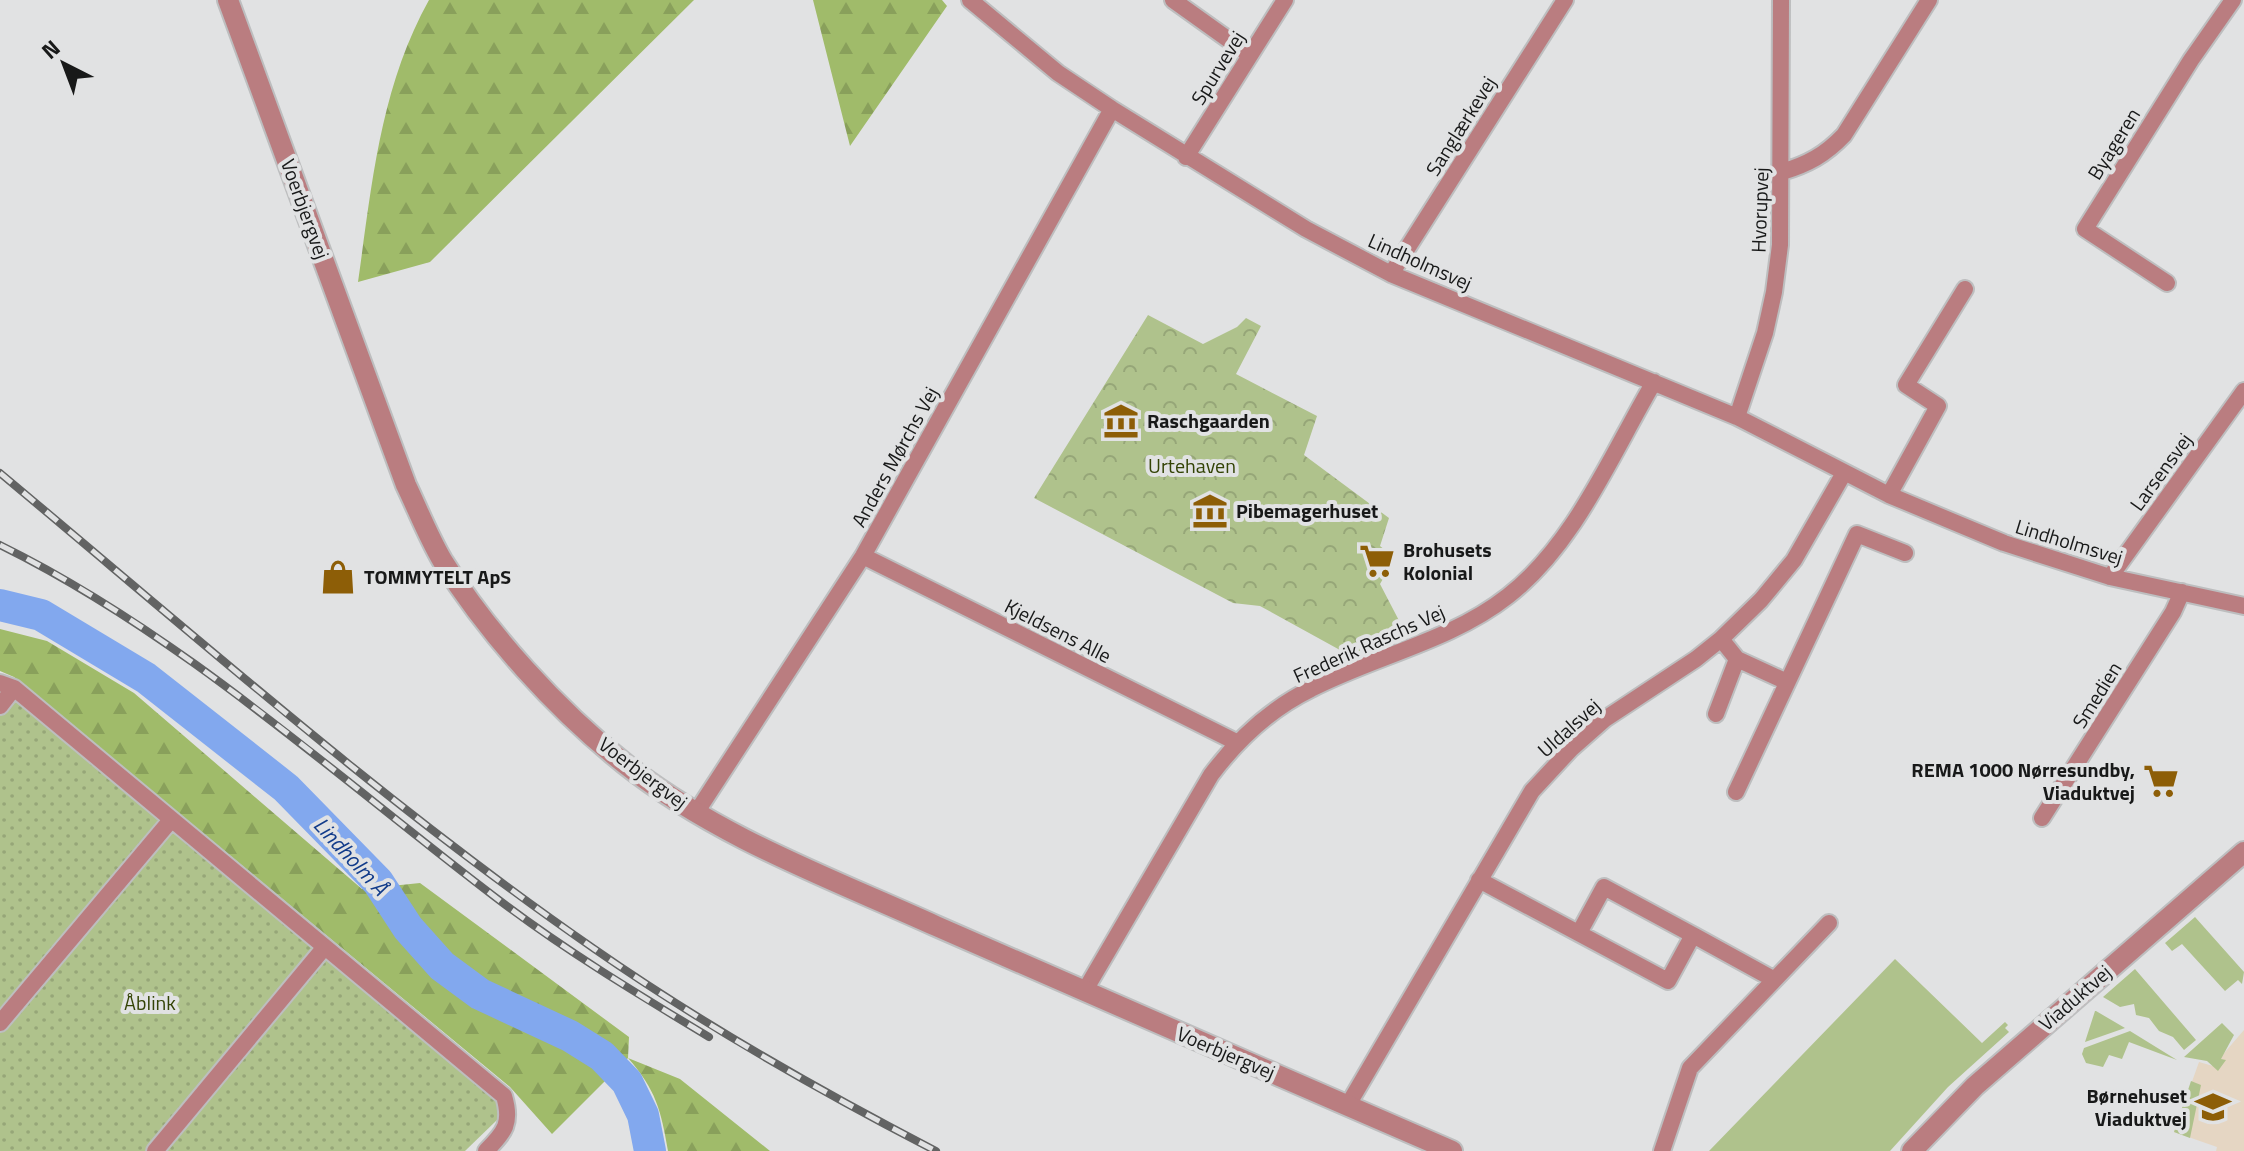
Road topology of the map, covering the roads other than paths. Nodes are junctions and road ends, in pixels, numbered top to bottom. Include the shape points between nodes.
1 (228, 0) edge
2 (970, 0) edge
3 (1173, 0) edge
4 (1285, 0) edge
5 (1565, 0) edge
6 (1781, 0) edge
7 (1929, 0) edge
8 (2233, 0) edge
9 (1250, 55) junction
10 (1112, 109) junction
11 (1186, 157) junction
12 (1782, 172) junction
13 (1391, 274) junction
14 (2167, 283) dead end
15 (1965, 289) dead end
16 (1654, 382) junction
17 (2244, 391) edge
18 (1737, 417) junction
19 (1844, 473) junction
20 (1889, 495) junction
21 (1905, 553) dead end
22 (863, 556) junction
23 (2110, 577) junction
24 (2182, 592) junction
25 (2244, 606) edge
26 (1721, 639) junction
27 (1737, 659) junction
28 (1787, 682) junction
29 (7, 686) edge
30 (0, 706) edge
31 (1716, 714) dead end
32 (1236, 742) junction
33 (1736, 792) dead end
34 (696, 813) junction
35 (2042, 818) dead end
36 (171, 820) junction
37 (2244, 852) edge
38 (1479, 880) junction
39 (1829, 923) dead end
40 (1579, 933) junction
41 (1693, 935) junction
42 (324, 948) junction
43 (1773, 979) junction
44 (1084, 992) junction
45 (0, 1023) edge
46 (1348, 1105) junction
47 (155, 1151) edge
48 (486, 1151) edge
49 (1452, 1151) edge
50 (1662, 1151) edge
51 (1912, 1151) edge

1 - 34 street, Voerbjergvej via 406,485 441,559 491,629 556,702 625,764
2 - 10 street, Lindholmsvej via 1058,73
3 - 9 street
4 - 9 street, Spurvevej
5 - 13 street, Sanglærkevej
6 - 12 street, Hvorupvej
7 - 12 street via 1844,135 1810,163
8 - 14 street, Byageren via 2085,229
9 - 11 street, Spurvevej
10 - 11 street, Lindholmsvej
10 - 22 street, Anders Mørchs Vej
11 - 13 street, Lindholmsvej
12 - 18 street, Hvorupvej via 1774,292
13 - 16 street, Lindholmsvej
15 - 20 street via 1906,385 1938,406
16 - 18 street, Lindholmsvej
16 - 32 street, Frederik Raschs Vej via 1566,535 1527,580 1464,624 1310,689
17 - 23 street, Larsensvej
18 - 19 street, Lindholmsvej
19 - 20 street, Lindholmsvej
19 - 26 street, Uldalsvej via 1794,560
20 - 23 street, Lindholmsvej via 2004,543
21 - 28 street via 1857,534
22 - 32 street, Kjeldsens Alle
22 - 34 street, Anders Mørchs Vej
23 - 24 street, Lindholmsvej
24 - 25 street, Lindholmsvej
24 - 35 street, Smedien
26 - 27 street
26 - 38 street, Uldalsvej via 1605,719 1571,749 1532,791
27 - 28 street
27 - 31 street
28 - 33 street
29 - 30 street
29 - 36 street
32 - 44 street, Frederik Raschs Vej via 1211,775
34 - 44 street, Voerbjergvej via 754,845
36 - 42 street
36 - 45 street
37 - 51 street, Viaduktvej via 1975,1086
38 - 40 street
38 - 46 street, Uldalsvej
39 - 43 street
40 - 41 street via 1668,981
40 - 41 street via 1604,887
41 - 43 street
42 - 47 street
42 - 48 street via 504,1096 510,1114 502,1135
43 - 50 street via 1690,1068
44 - 46 street, Voerbjergvej
46 - 49 street, Voerbjergvej

